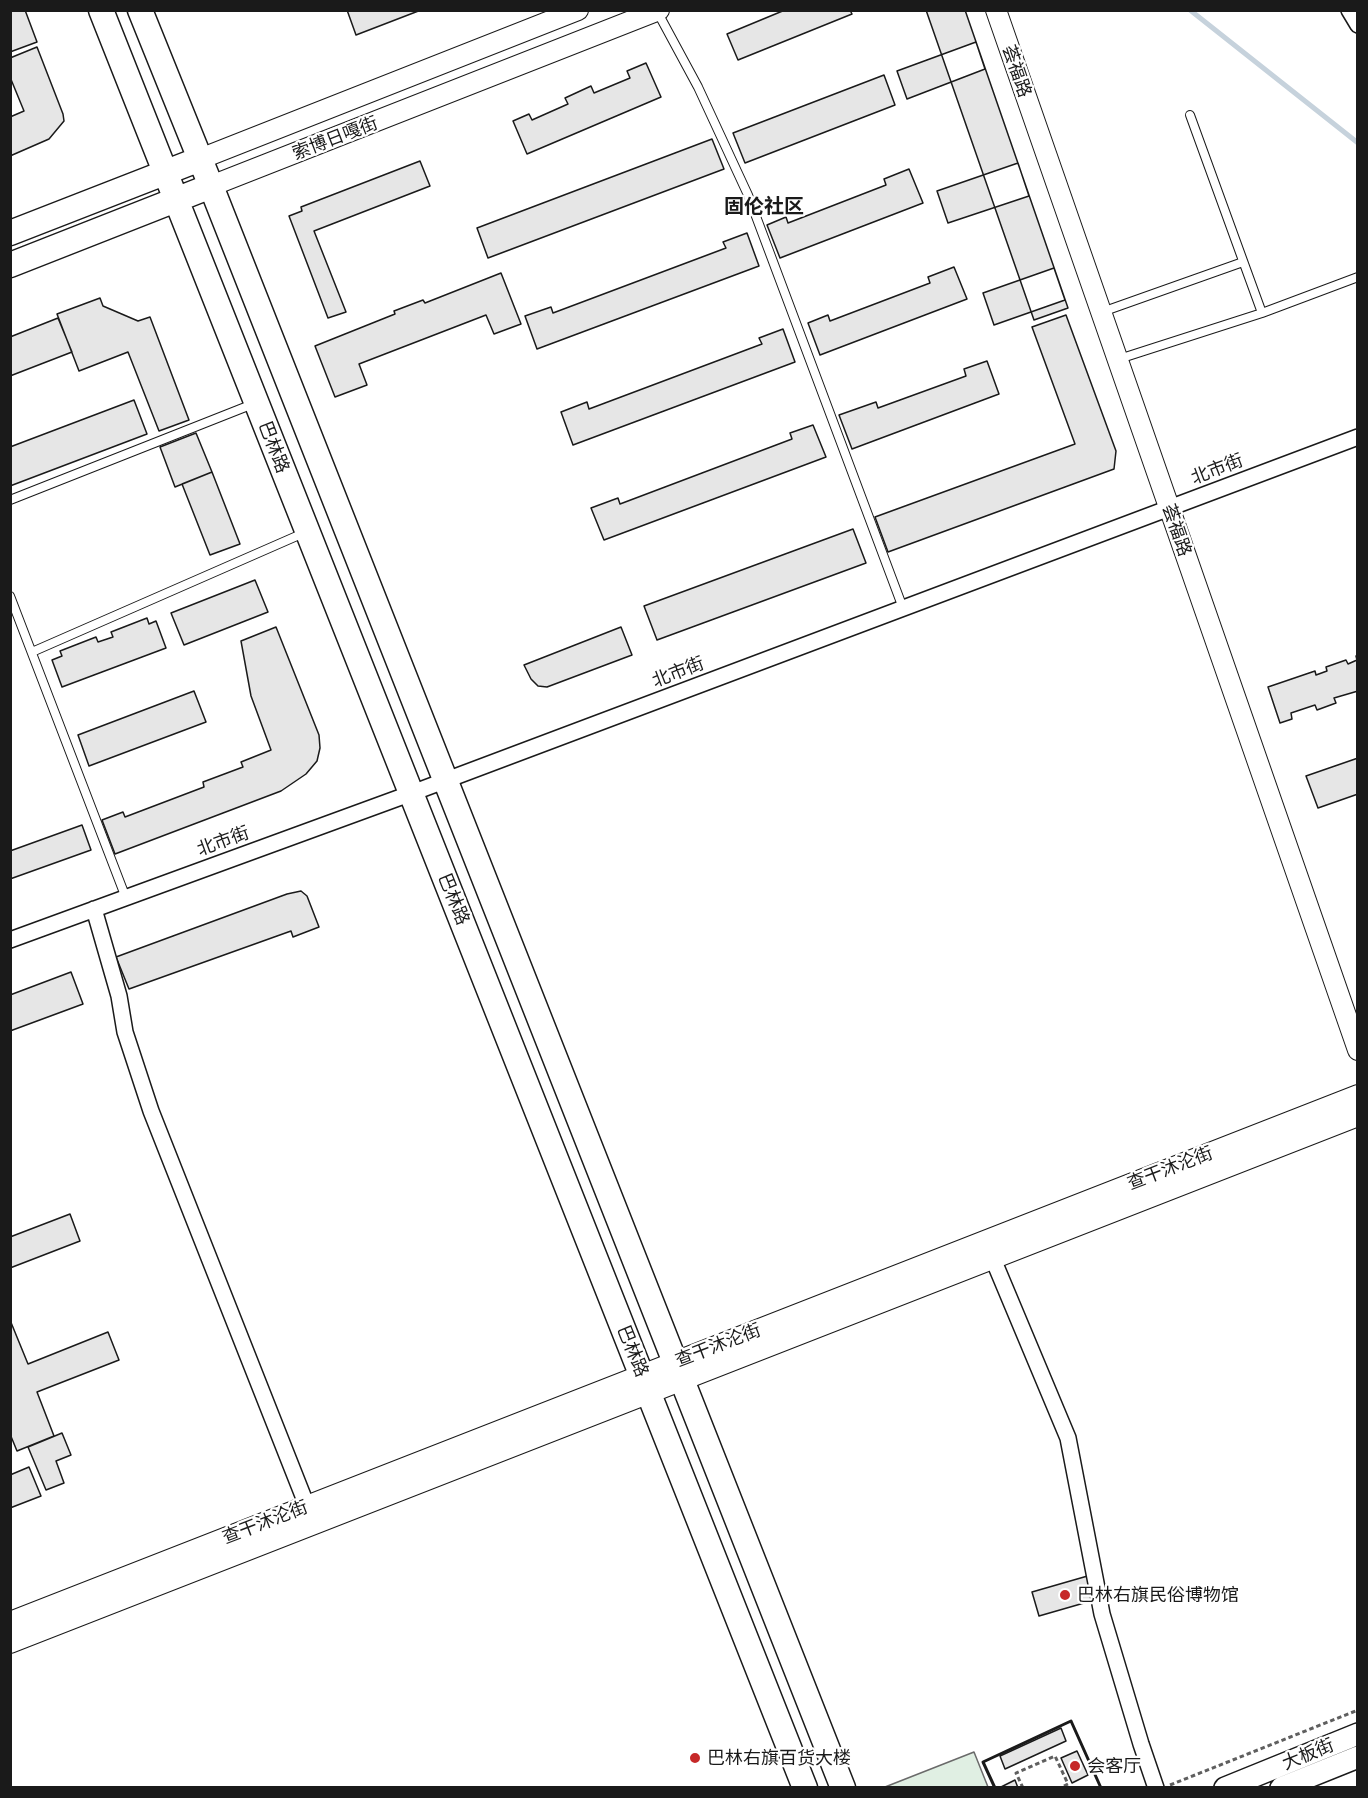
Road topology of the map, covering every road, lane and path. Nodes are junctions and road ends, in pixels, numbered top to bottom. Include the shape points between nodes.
1 (101, 10) edge
2 (140, 10) edge
3 (578, 10) edge
4 (996, 10) edge
5 (1349, 10) edge
6 (658, 11) edge
7 (1358, 25) edge
8 (1190, 115) dead end
9 (200, 159) junction
10 (165, 172) junction
11 (211, 186) junction
12 (176, 200) junction
13 (10, 233) edge
14 (1243, 262) junction
15 (10, 265) edge
16 (1358, 277) edge
17 (1101, 313) junction
18 (1262, 313) junction
19 (1117, 360) junction
20 (257, 403) junction
21 (1358, 437) edge
22 (10, 500) edge
23 (1169, 508) junction
24 (307, 532) junction
25 (10, 596) edge
26 (903, 608) junction
27 (32, 652) junction
28 (445, 780) junction
29 (412, 793) junction
30 (126, 898) junction
31 (94, 909) junction
32 (10, 940) edge
33 (1358, 1050) edge
34 (1358, 1095) edge
35 (1358, 1116) edge
36 (993, 1259) junction
37 (679, 1371) junction
38 (646, 1384) junction
39 (307, 1506) junction
40 (10, 1622) edge
41 (10, 1643) edge
42 (1358, 1710) edge
43 (1358, 1734) edge
44 (1358, 1757) edge
45 (805, 1788) edge
46 (843, 1788) edge
47 (1023, 1788) edge
48 (1060, 1788) edge
49 (1156, 1788) edge
50 (1165, 1788) edge
51 (1225, 1788) edge
52 (1281, 1788) edge

1 - 10 main road, 巴林路
2 - 9 main road, 巴林路
3 - 9 street, 索博日嘎街
4 - 17 street, 荟福路
5 - 7 street
6 - 11 street, 索博日嘎街
6 - 26 lane via 748,195
8 - 14 lane
9 - 10 main road, 索博日嘎街
9 - 11 main road, 巴林路
10 - 12 main road, 巴林路
10 - 13 main road, 索博日嘎街
11 - 12 main road, 索博日嘎街
11 - 28 main road, 巴林路
12 - 15 main road, 索博日嘎街
12 - 20 main road, 巴林路
14 - 17 lane
14 - 18 lane
16 - 18 lane
17 - 19 street, 荟福路
18 - 19 lane
19 - 23 street, 荟福路
20 - 22 lane
20 - 24 main road, 巴林路
21 - 23 street, 北市街
23 - 26 street, 北市街
23 - 33 street, 荟福路
24 - 27 lane
24 - 29 main road, 巴林路
25 - 27 lane
26 - 28 street, 北市街
27 - 30 lane
28 - 29 street, 北市街
28 - 37 main road, 巴林路
29 - 30 street, 北市街
29 - 38 main road, 巴林路
30 - 31 street, 北市街
31 - 32 street, 北市街
31 - 39 street via 125,1032 152,1111
34 - 37 street, 查干沐沦街
35 - 36 street, 查干沐沦街
36 - 37 street, 查干沐沦街
36 - 49 street via 1068,1438 1102,1614
37 - 38 street, 查干沐沦街
37 - 46 main road, 巴林路
38 - 39 street, 查干沐沦街
38 - 41 street, 查干沐沦街
38 - 45 main road, 巴林路
39 - 40 street, 查干沐沦街
42 - 50 path
43 - 51 main road, 大板街
44 - 52 main road, 大板街
47 - 48 path via 1016,1773 1055,1756 1068,1784

